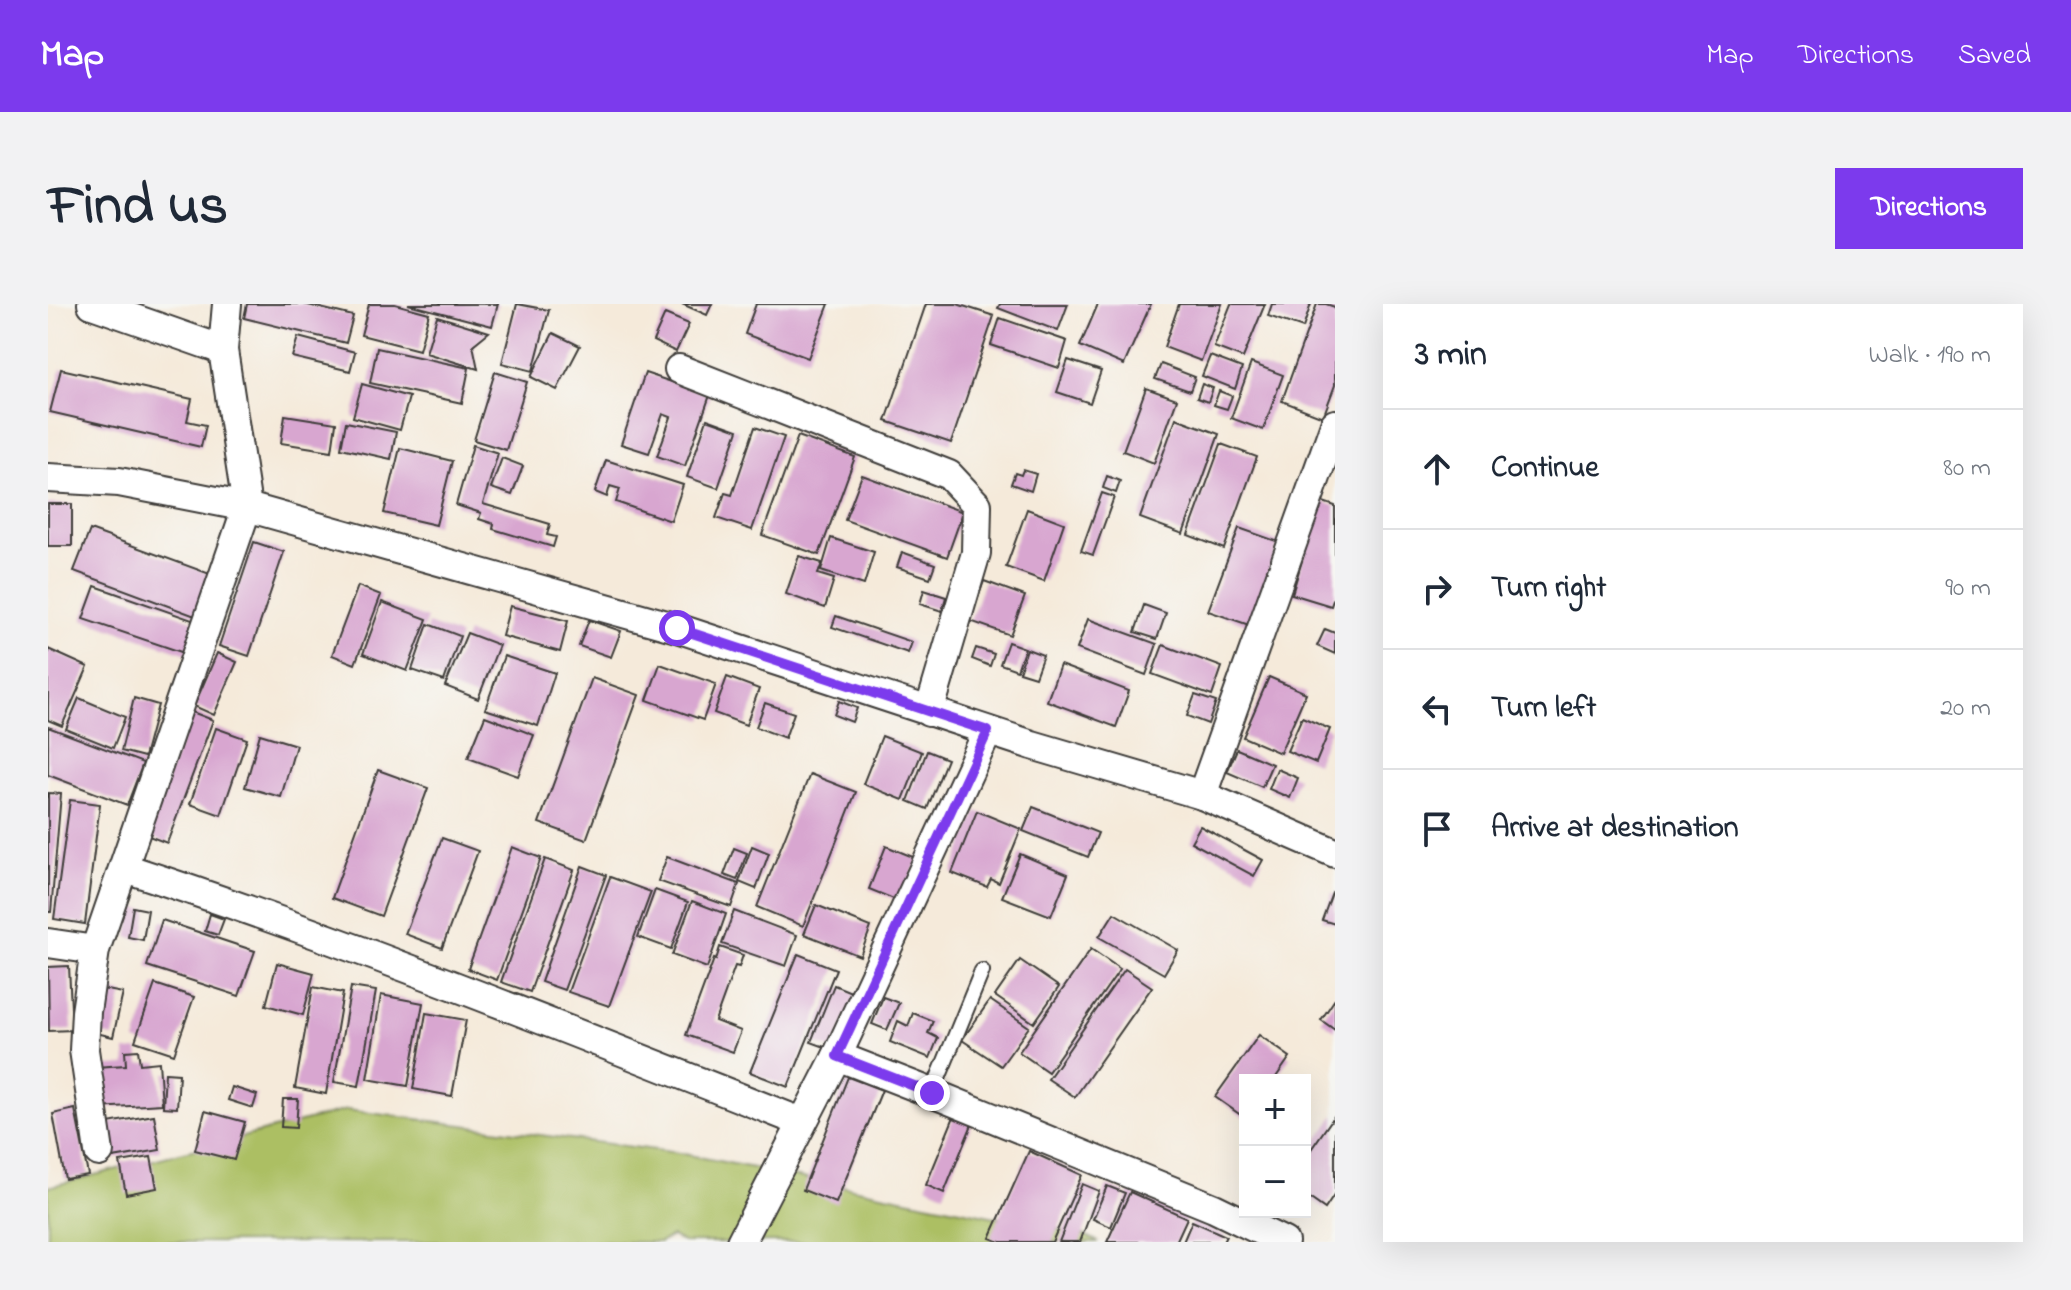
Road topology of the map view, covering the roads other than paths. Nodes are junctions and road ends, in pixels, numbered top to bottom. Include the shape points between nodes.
1 (92, 304) edge
2 (227, 304) edge
3 (223, 350) junction
4 (679, 369) dead end
5 (1335, 424) edge
6 (48, 478) edge
7 (247, 507) junction
8 (929, 712) junction
9 (988, 731) junction
10 (1202, 795) junction
11 (1335, 853) edge
12 (125, 868) junction
13 (48, 943) edge
14 (95, 950) junction
15 (982, 971) dead end
16 (837, 1056) junction
17 (932, 1093) junction
18 (801, 1122) junction
19 (99, 1152) dead end
20 (741, 1242) edge
21 (1284, 1242) edge

1 - 3 street
2 - 3 street
3 - 7 street
4 - 8 street via 949,475 977,505 976,553
5 - 10 street
6 - 7 street via 119,482
7 - 8 street via 677,628
7 - 12 street
8 - 9 street
9 - 10 street
9 - 16 street
10 - 11 street
12 - 14 street
12 - 18 street via 506,1005
13 - 14 street
14 - 19 street via 84,1050
15 - 17 lane
16 - 17 street
16 - 18 street
17 - 21 street via 1214,1208
18 - 20 street

